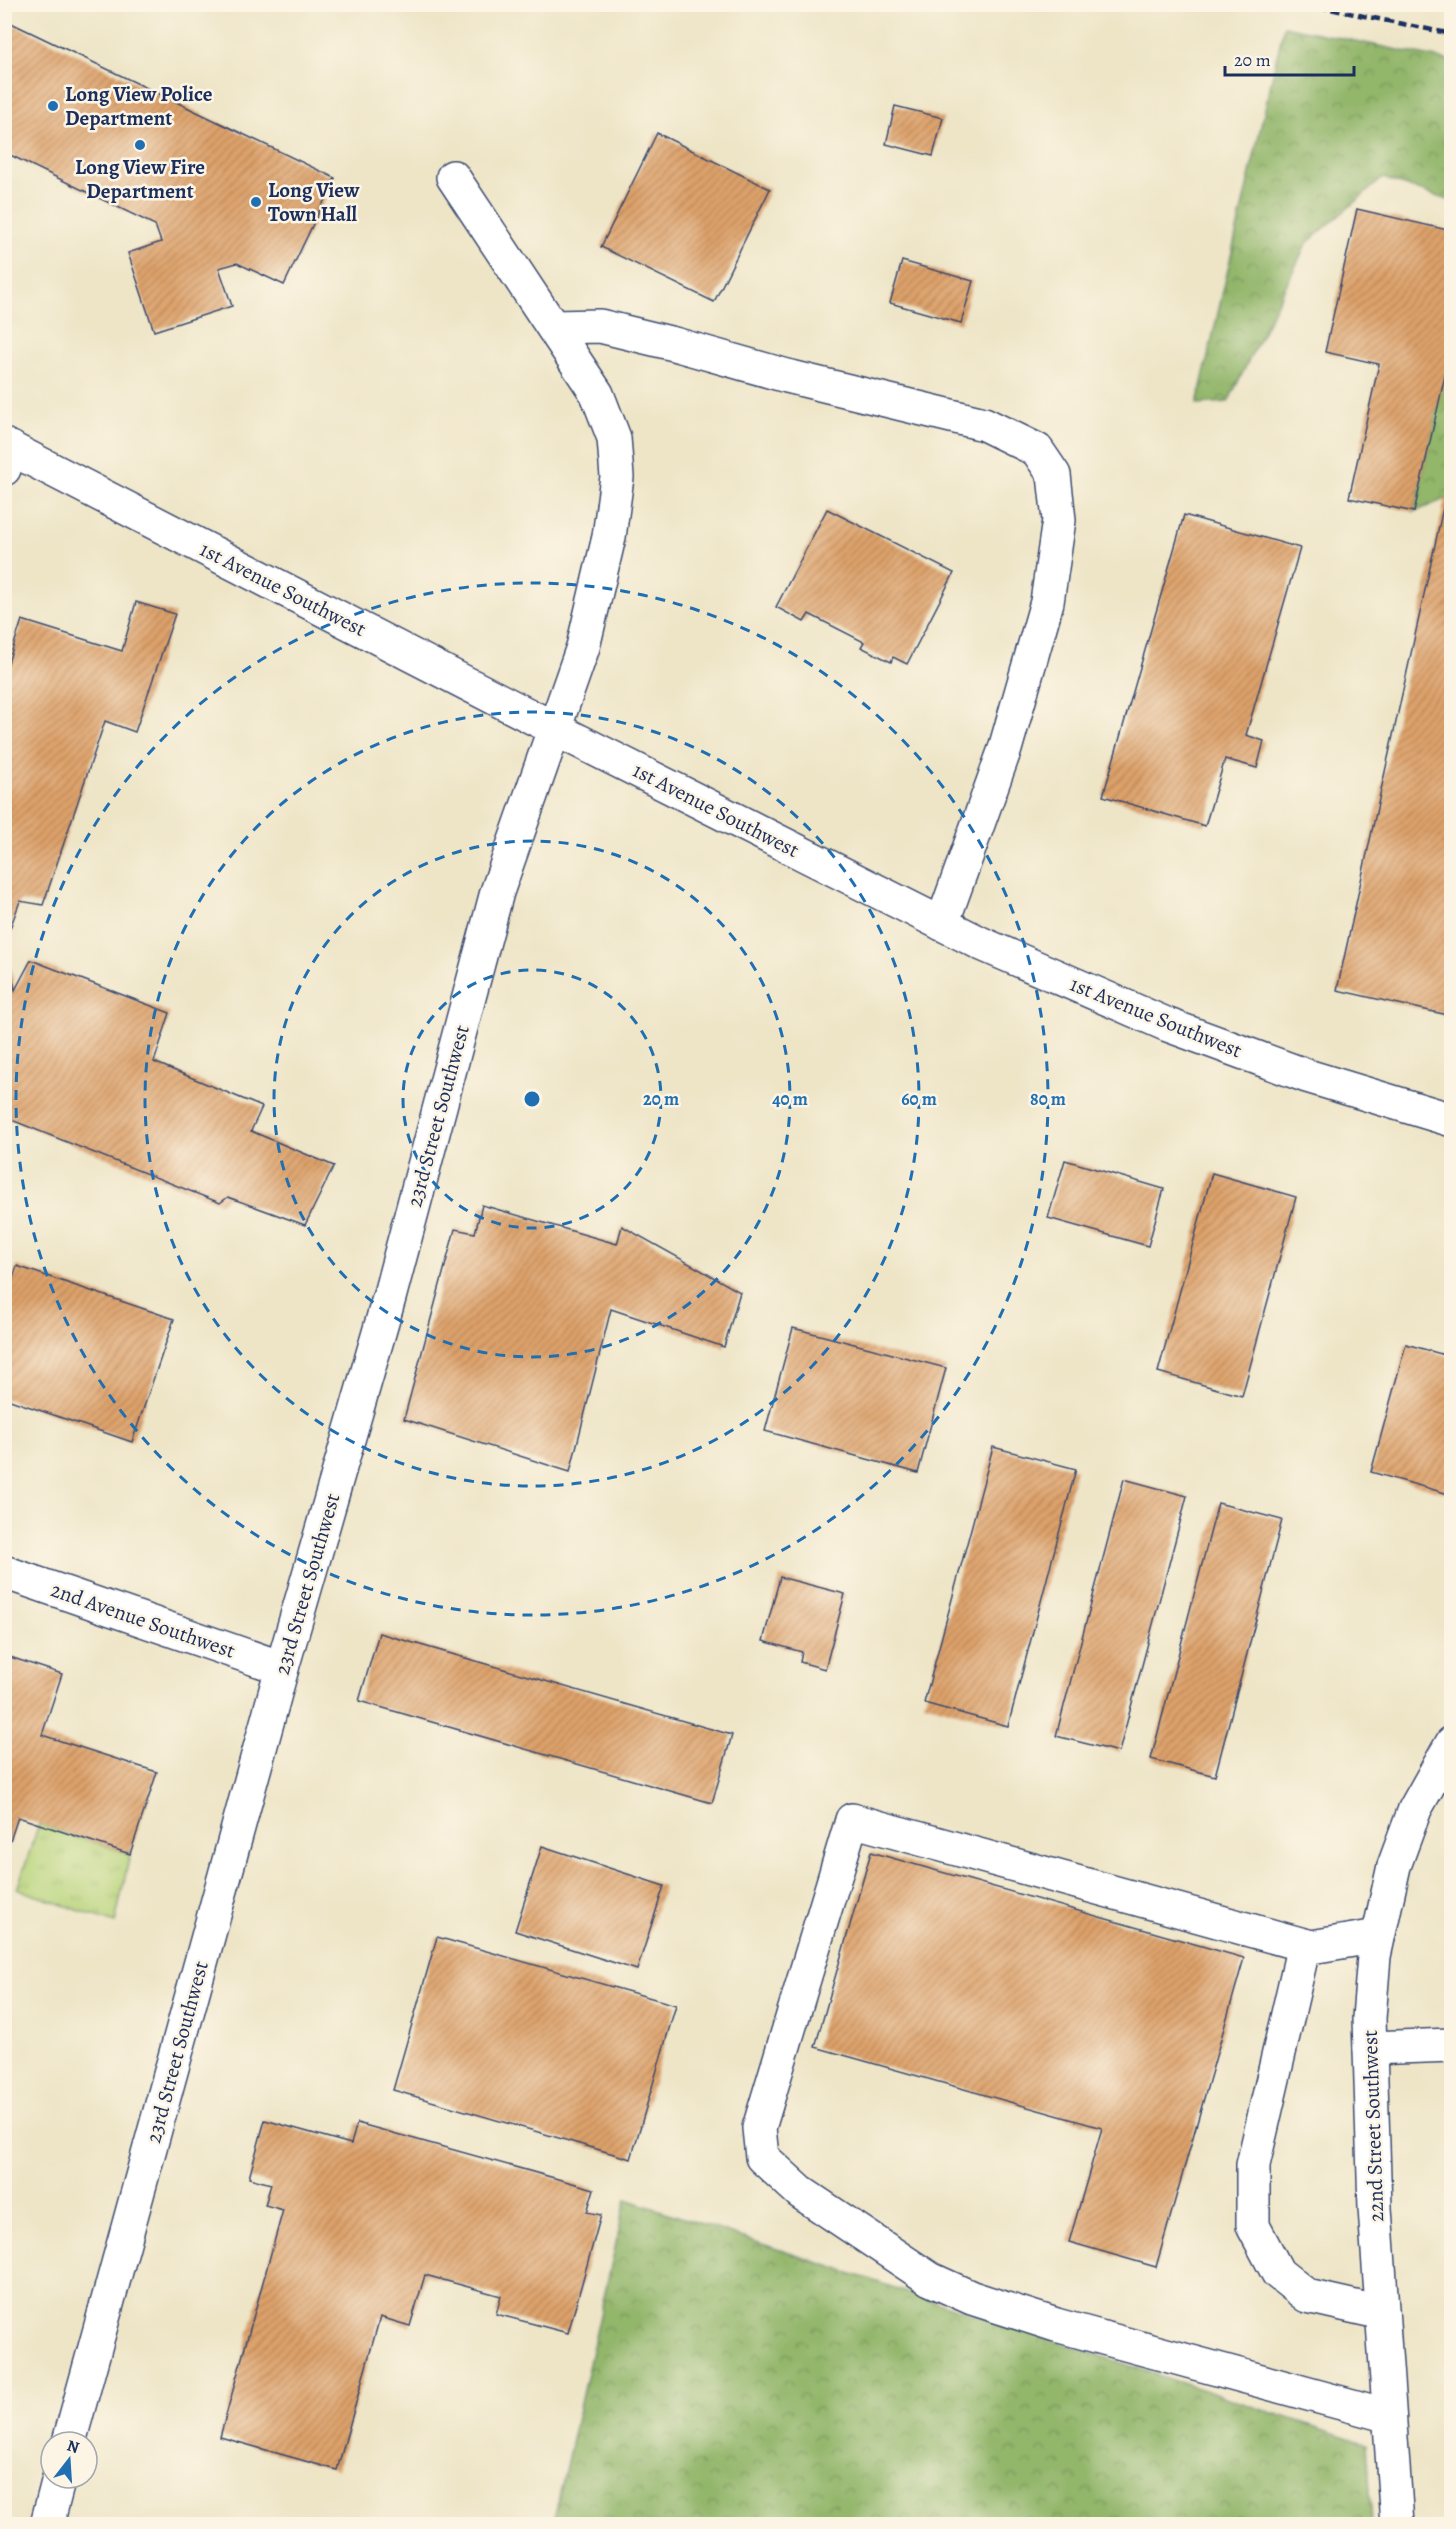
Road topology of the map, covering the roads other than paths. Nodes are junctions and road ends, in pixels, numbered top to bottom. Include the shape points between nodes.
1 (453, 177) dead end
2 (553, 327) junction
3 (6, 454) edge
4 (555, 729) junction
5 (942, 924) junction
6 (1452, 1120) edge
7 (4, 1572) edge
8 (282, 1668) junction
9 (1452, 1743) edge
10 (1441, 1786) edge
11 (1378, 1936) junction
12 (1304, 1945) junction
13 (1452, 2045) edge
14 (1370, 2048) junction
15 (1382, 2313) junction
16 (1389, 2416) junction
17 (72, 2430) edge
18 (56, 2490) edge
19 (46, 2524) edge
20 (1397, 2524) edge

1 - 2 street, 23rd Street Southwest
2 - 4 street, 23rd Street Southwest via 597,394 614,438 617,477 609,537 583,647
2 - 5 street via 600,326 984,424 1037,450 1054,475 1059,520 1047,602 1005,749
3 - 4 street, 1st Avenue Southwest
4 - 5 street, 1st Avenue Southwest
4 - 8 street, 23rd Street Southwest via 497,892 389,1298
5 - 6 street, 1st Avenue Southwest via 1168,1025 1307,1076
7 - 8 street, 2nd Avenue Southwest
8 - 17 street, 23rd Street Southwest
9 - 10 street, 22nd Street Southwest
10 - 11 street, 22nd Street Southwest via 1415,1809 1394,1866
11 - 12 street
11 - 14 street, 22nd Street Southwest via 1369,2018
12 - 15 street via 1253,2166 1252,2226 1278,2274 1308,2296
12 - 16 street via 852,1820 759,2128 762,2157 800,2192 930,2279 972,2298 1056,2325
13 - 14 street
14 - 15 street, 22nd Street Southwest
15 - 16 street, 22nd Street Southwest
16 - 20 street, 22nd Street Southwest
18 - 19 street

